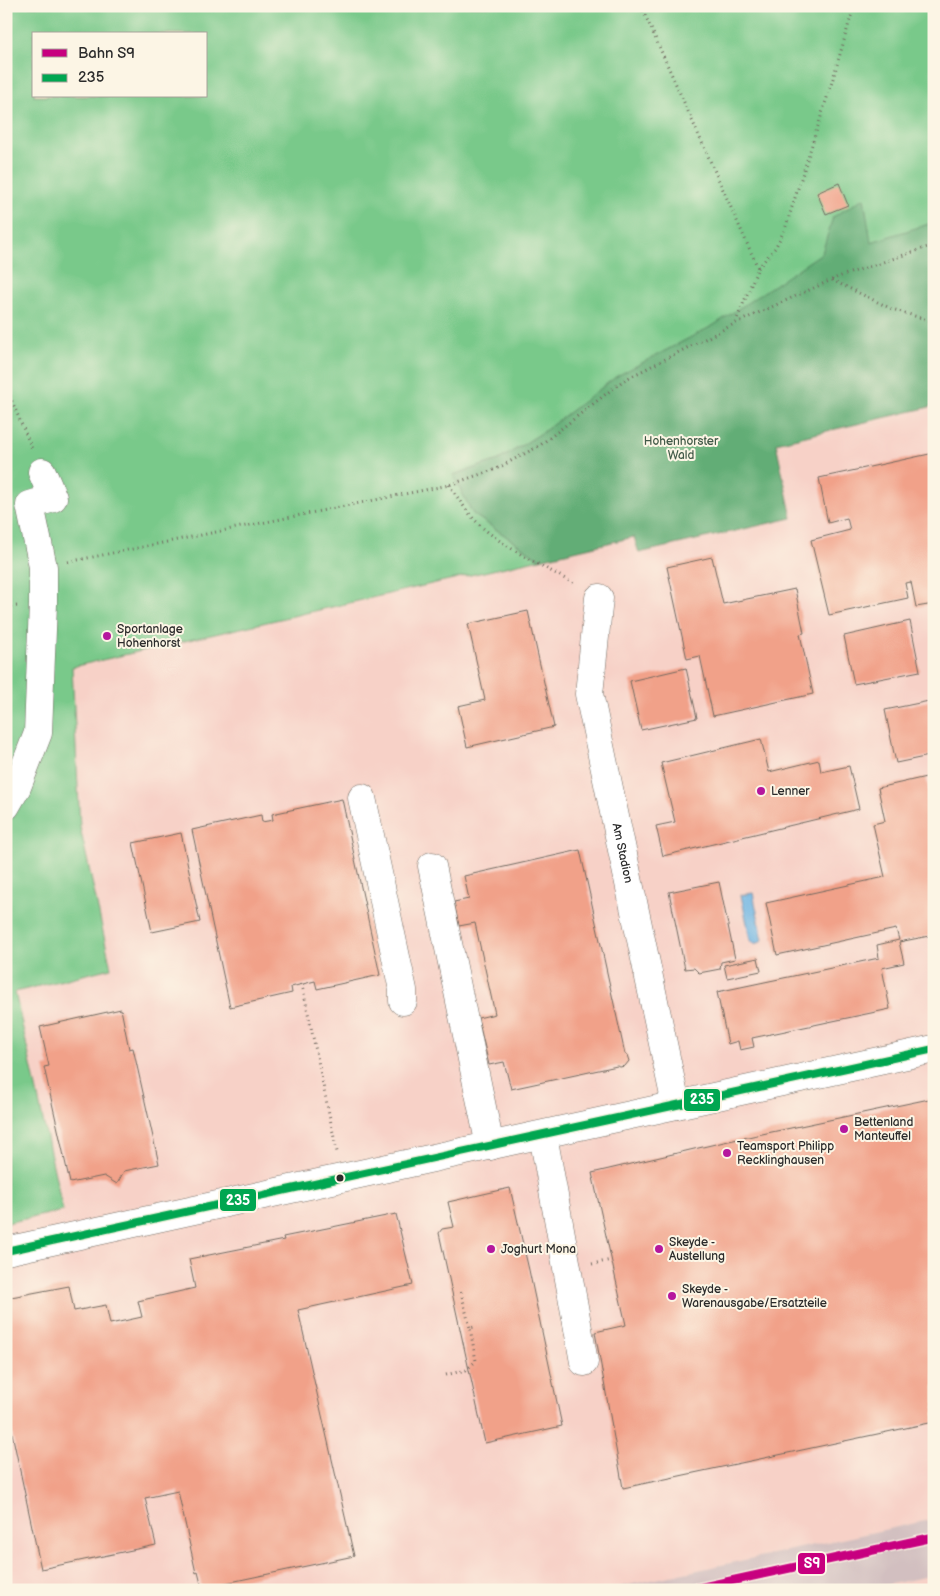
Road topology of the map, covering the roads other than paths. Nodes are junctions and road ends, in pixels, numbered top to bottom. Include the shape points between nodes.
1 (42, 472) road end
2 (599, 598) road end
3 (362, 798) dead end
4 (6, 806) edge
5 (432, 866) dead end
6 (403, 1001) dead end
7 (934, 1049) edge
8 (676, 1105) junction
9 (543, 1134) junction
10 (490, 1146) junction
11 (6, 1251) edge
12 (584, 1362) dead end

1 - 4 street via 53,498 30,505 43,567 38,733
2 - 8 street, Am Stadion via 589,694
3 - 6 street
5 - 10 street
7 - 8 street
8 - 9 street
9 - 10 street
9 - 12 street
10 - 11 street

